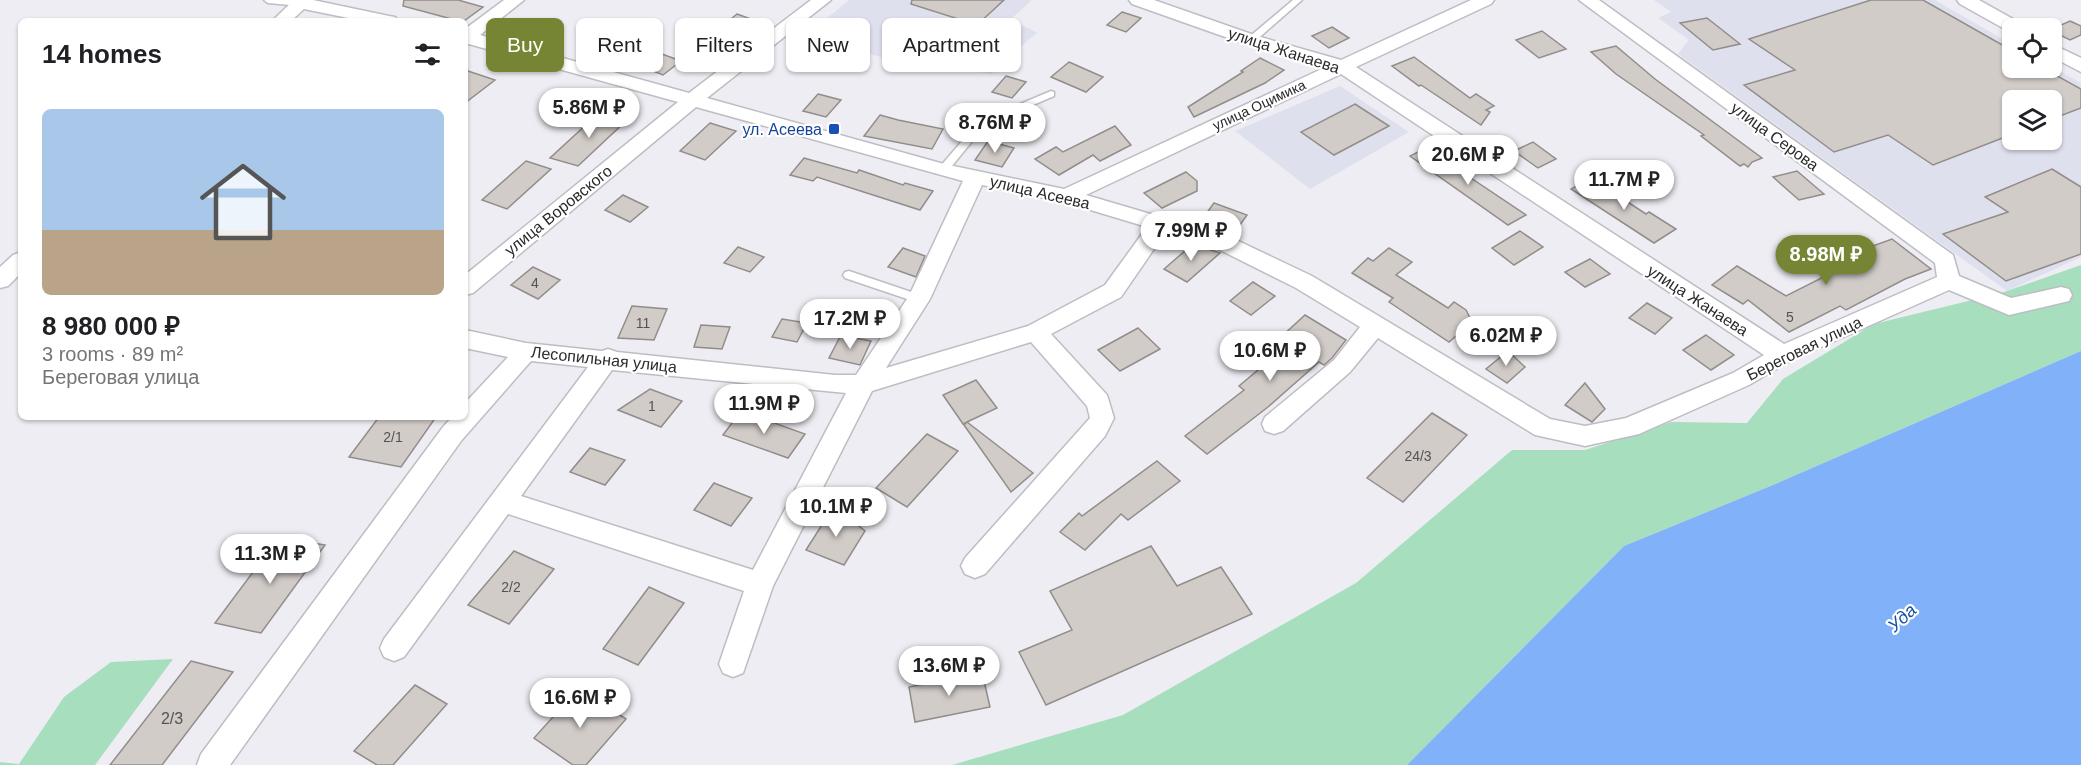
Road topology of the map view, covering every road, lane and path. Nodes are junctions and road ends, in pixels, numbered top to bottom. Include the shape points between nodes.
1 (267, 0) edge
2 (515, 0) edge
3 (822, 0) edge
4 (1138, 0) edge
5 (1298, 0) edge
6 (1485, 0) edge
7 (1588, 0) edge
8 (1966, 0) edge
9 (302, 1) edge
10 (284, 18) edge
11 (376, 18) edge
12 (2002, 20) edge
13 (468, 35) edge
14 (468, 38) edge
15 (1251, 40) junction
16 (2062, 55) edge
17 (1341, 66) junction
18 (2081, 66) edge
19 (1051, 94) dead end
20 (694, 99) junction
21 (943, 170) junction
22 (975, 177) junction
23 (1066, 196) junction
24 (1160, 224) junction
25 (18, 263) edge
26 (849, 275) dead end
27 (0, 280) edge
28 (1949, 281) junction
29 (18, 282) edge
30 (468, 285) edge
31 (2061, 295) dead end
32 (920, 299) junction
33 (1376, 325) junction
34 (1036, 332) junction
35 (468, 340) edge
36 (526, 352) junction
37 (1782, 355) junction
38 (608, 358) junction
39 (863, 384) junction
40 (468, 416) edge
41 (465, 420) edge
42 (1274, 424) dead end
43 (1544, 428) joint
44 (502, 501) junction
45 (975, 566) dead end
46 (760, 584) junction
47 (393, 648) dead end
48 (733, 664) dead end
49 (212, 765) edge

1 - 9 lane
2 - 13 street
3 - 20 street, улица Воровского
4 - 15 street, улица Жанаева
5 - 15 lane
6 - 17 street, улица Оцимика
7 - 28 street, улица Серова via 1945,260
8 - 12 street
9 - 10 street
9 - 11 street
14 - 20 street, улица Асеева
15 - 17 street, улица Жанаева
16 - 18 street
17 - 23 street, улица Оцимика
17 - 37 street, улица Жанаева
19 - 21 lane via 1016,109 989,114
20 - 21 street, улица Асеева
20 - 30 street, улица Воровского
21 - 22 street, улица Асеева
22 - 23 street, улица Асеева
22 - 32 street
23 - 24 street, улица Асеева
24 - 33 street, улица Асеева via 1224,243 1304,282
24 - 34 street, Лесопильная улица via 1113,291
25 - 27 street
26 - 32 lane
27 - 29 street
28 - 31 street via 2009,307
28 - 37 street, Береговая улица
32 - 39 street
33 - 42 street via 1341,366
33 - 43 street, улица Асеева
34 - 39 street, Лесопильная улица
34 - 45 street via 1098,402 1102,418
35 - 36 street, Лесопильная улица
36 - 38 street, Лесопильная улица
36 - 40 street
37 - 43 street, Береговая улица via 1741,379 1630,427 1585,436
38 - 39 street, Лесопильная улица
38 - 44 street
39 - 46 street
41 - 49 street
44 - 46 street
44 - 47 street
46 - 48 street

